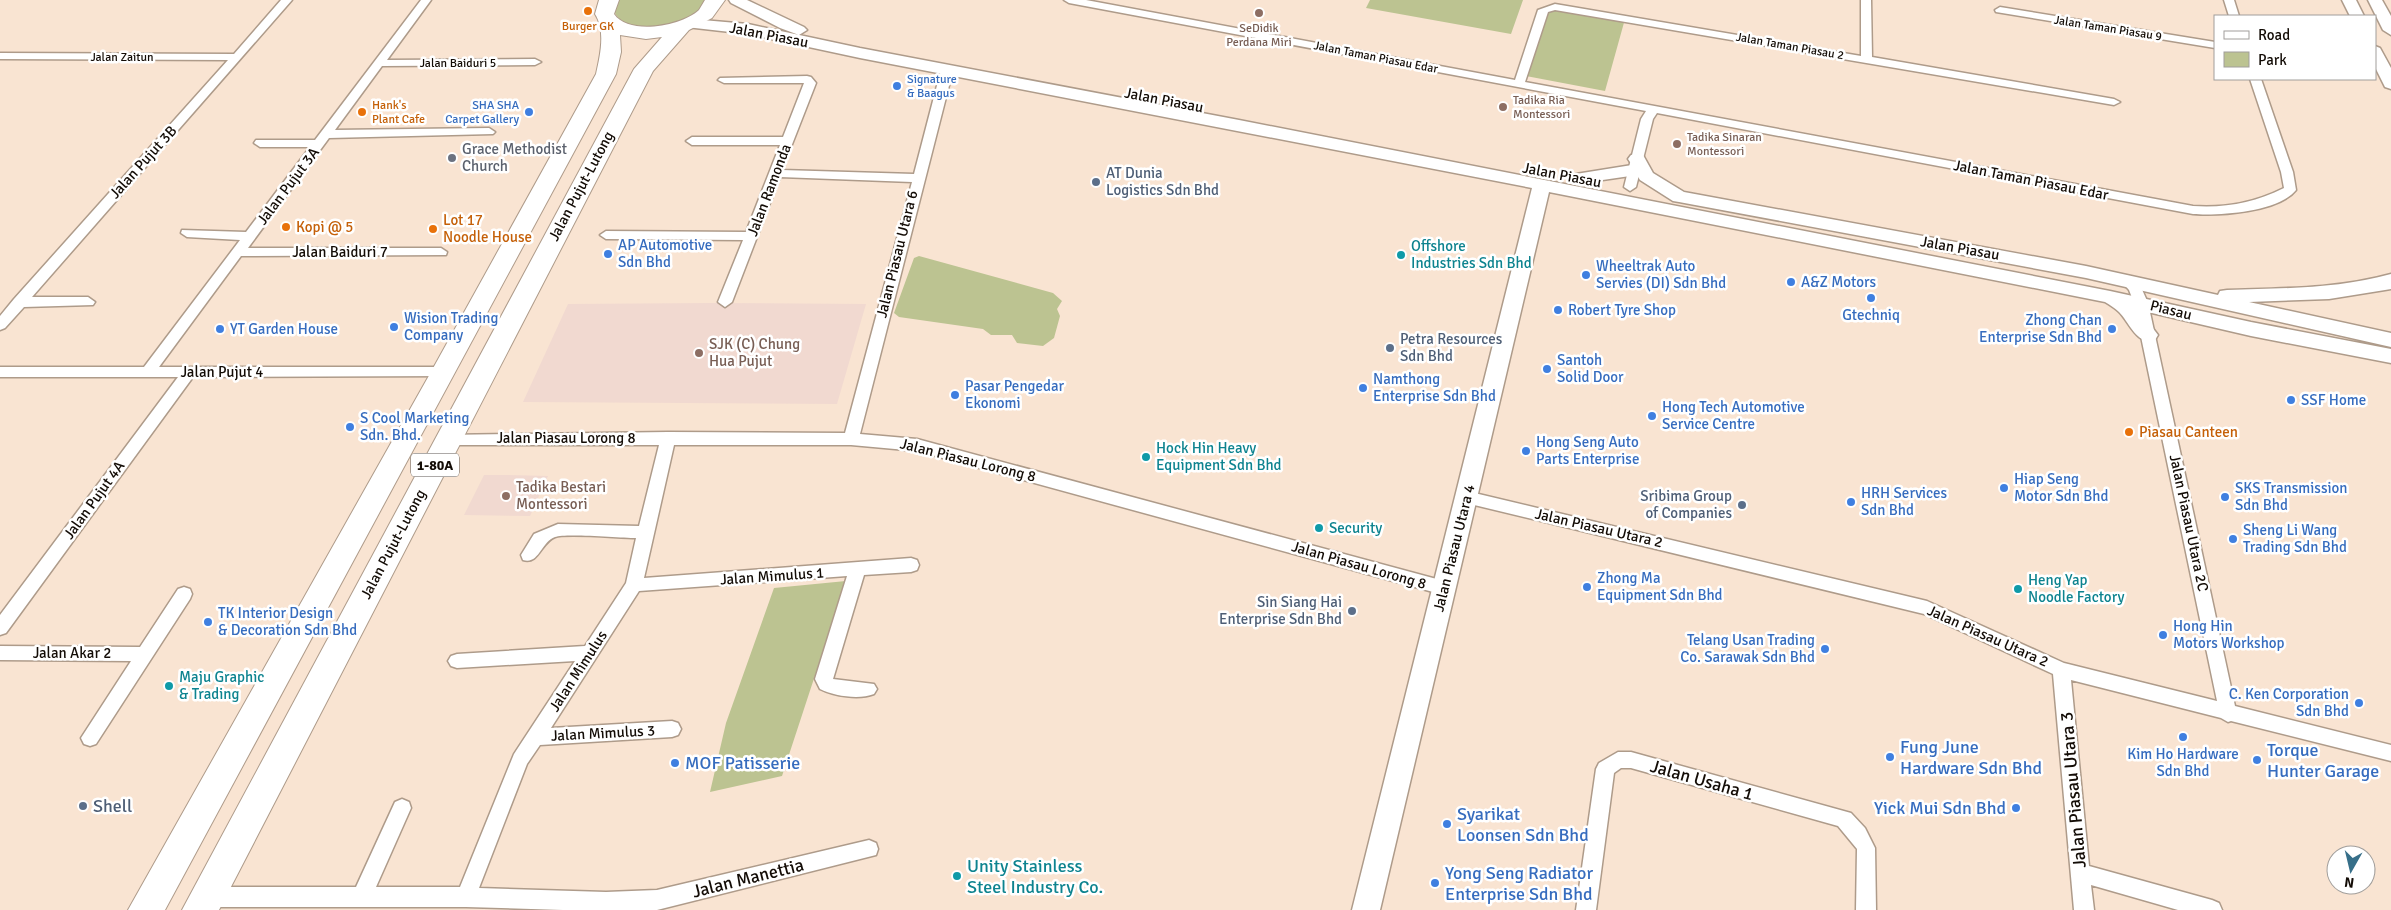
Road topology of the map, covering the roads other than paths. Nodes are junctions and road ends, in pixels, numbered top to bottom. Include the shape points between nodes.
1 (287, 0) edge
2 (426, 0) edge
3 (715, 0) edge
4 (736, 0) edge
5 (1069, 0) edge
6 (1866, 0) edge
7 (2229, 0) edge
8 (2349, 0) edge
9 (2375, 0) edge
10 (2000, 5) edge
11 (609, 12) edge
12 (2234, 15) edge
13 (2356, 15) edge
14 (2001, 23) dead end
15 (686, 26) junction
16 (2391, 30) edge
17 (2214, 45) edge
18 (2376, 52) edge
19 (236, 57) junction
20 (3, 59) edge
21 (1866, 59) junction
22 (536, 62) dead end
23 (380, 63) junction
24 (2387, 64) edge
25 (946, 70) junction
26 (724, 80) dead end
27 (2256, 80) edge
28 (1519, 84) junction
29 (2391, 84) edge
30 (2114, 101) dead end
31 (1654, 109) junction
32 (1204, 113) junction
33 (489, 132) dead end
34 (323, 139) junction
35 (692, 141) dead end
36 (788, 141) junction
37 (260, 143) dead end
38 (1636, 164) junction
39 (1528, 168) junction
40 (776, 173) junction
41 (917, 178) junction
42 (1513, 179) junction
43 (1585, 186) junction
44 (1630, 188) junction
45 (1679, 197) junction
46 (1538, 204) junction
47 (1648, 205) junction
48 (187, 233) dead end
49 (606, 235) dead end
50 (250, 236) junction
51 (751, 236) junction
52 (238, 252) junction
53 (441, 252) dead end
54 (2086, 272) junction
55 (1991, 275) junction
56 (2391, 280) edge
57 (2128, 281) junction
58 (2110, 297) junction
59 (2197, 297) junction
60 (19, 302) junction
61 (88, 302) dead end
62 (725, 302) dead end
63 (2145, 321) junction
64 (0, 325) edge
65 (2391, 340) edge
66 (2391, 356) edge
67 (0, 372) edge
68 (148, 372) junction
69 (189, 372) junction
70 (444, 372) junction
71 (668, 438) junction
72 (448, 439) junction
73 (851, 439) junction
74 (1466, 496) junction
75 (644, 532) junction
76 (529, 555) dead end
77 (911, 565) dead end
78 (858, 570) junction
79 (634, 585) junction
80 (1444, 588) junction
81 (184, 594) dead end
82 (0, 628) edge
83 (0, 653) edge
84 (590, 653) junction
85 (145, 654) junction
86 (457, 662) dead end
87 (2062, 670) junction
88 (868, 689) dead end
89 (2228, 714) junction
90 (672, 729) dead end
91 (534, 737) junction
92 (90, 738) dead end
93 (2391, 754) edge
94 (402, 808) dead end
95 (869, 849) dead end
96 (2081, 873) junction
97 (362, 897) junction
98 (466, 898) junction
99 (204, 903) edge
100 (604, 906) edge
101 (146, 910) edge
102 (1366, 910) edge
103 (1586, 910) edge
104 (1866, 910) edge
105 (2084, 910) edge
106 (2212, 910) edge

1 - 19 street, Jalan Pujut 3B
2 - 23 street, Jalan Pujut 3A
3 - 15 highway, Jalan Pujut-Lutong via 708,13
4 - 32 street, Jalan Piasau via 803,31
5 - 28 street, Jalan Taman Piasau Edar
6 - 21 street
7 - 12 street
8 - 13 street
9 - 16 street
10 - 14 street
10 - 17 street, Jalan Taman Piasau 9
11 - 15 highway via 622,30 660,32
11 - 70 highway, Jalan Pujut-Lutong via 610,52 606,74
15 - 25 street, Jalan Piasau via 748,29
15 - 72 highway, Jalan Pujut-Lutong / 1-80A via 644,69
18 - 24 street
19 - 20 street, Jalan Zaitun
19 - 60 street, Jalan Pujut 3B
21 - 28 street, Jalan Taman Piasau 2 via 1555,7 1543,10
21 - 30 street, Jalan Taman Piasau 2
22 - 23 street, Jalan Baiduri 5
23 - 34 street, Jalan Pujut 3A
24 - 29 street
25 - 32 street, Jalan Piasau
25 - 41 street, Jalan Piasau Utara 6
26 - 36 street, Jalan Ramonda via 807,79 810,83
27 - 31 street, Jalan Taman Piasau Edar via 2290,190 2243,210 2219,212 2193,210
28 - 31 street, Jalan Taman Piasau Edar
31 - 38 street via 1647,119
32 - 39 street, Jalan Piasau
32 - 42 street, Jalan Piasau
33 - 34 street
34 - 37 street
34 - 50 street, Jalan Pujut 3A
35 - 36 street
36 - 40 street, Jalan Ramonda
38 - 43 street
38 - 44 street
38 - 45 street via 1646,176
39 - 43 street, Jalan Piasau
39 - 46 street via 1541,181
40 - 41 street
40 - 51 street, Jalan Ramonda
41 - 73 street, Jalan Piasau Utara 6
42 - 46 street, Jalan Piasau
42 - 46 street
43 - 44 street, Jalan Piasau
43 - 46 street
43 - 47 street, Jalan Piasau
44 - 45 street, Jalan Piasau
44 - 47 street via 1633,195
45 - 54 street, Jalan Piasau
46 - 74 street, Jalan Piasau Utara 4
47 - 55 street, Jalan Piasau
48 - 50 street
49 - 51 street
50 - 52 street, Jalan Pujut 3A
51 - 62 street, Jalan Ramonda
52 - 53 street, Jalan Baiduri 7
52 - 68 street, Jalan Pujut 3A
54 - 55 street via 2107,281 2110,291
54 - 57 street, Jalan Piasau
55 - 58 street, Jalan Piasau
56 - 59 street via 2386,284 2329,293
57 - 59 street, Jalan Piasau
57 - 63 street, Jalan Piasau Utara 2C via 2134,288
58 - 63 street, Jalan Piasau
58 - 63 street
59 - 65 street, Jalan Piasau
60 - 61 street
60 - 64 street, Jalan Pujut 3B
63 - 66 street via 2194,316
63 - 89 street, Jalan Piasau Utara 2C
67 - 68 street, Jalan Pujut 4
68 - 69 street, Jalan Pujut 4
69 - 70 street, Jalan Pujut 4
69 - 82 street, Jalan Pujut 4A
70 - 101 highway, Jalan Pujut-Lutong
71 - 72 street, Jalan Piasau Lorong 8
71 - 73 street, Jalan Piasau Lorong 8
71 - 75 street, Jalan Mimulus
72 - 99 highway, Jalan Pujut-Lutong / 1-80A
73 - 80 street, Jalan Piasau Lorong 8 via 917,445
74 - 80 street, Jalan Piasau Utara 4
74 - 87 street, Jalan Piasau Utara 2 via 1928,608
75 - 76 street via 547,532 536,541
75 - 79 street, Jalan Mimulus
77 - 78 street, Jalan Mimulus 1
78 - 79 street, Jalan Mimulus 1
78 - 88 street via 824,679 832,687
79 - 84 street, Jalan Mimulus
80 - 102 street, Jalan Piasau Utara 4
81 - 85 street
83 - 85 street, Jalan Akar 2
84 - 86 street
84 - 91 street, Jalan Mimulus
85 - 92 street
87 - 89 street, Jalan Piasau Utara 2
87 - 96 street, Jalan Piasau Utara 3
89 - 93 street, Jalan Piasau Utara 2
90 - 91 street, Jalan Mimulus 3
91 - 98 street, Jalan Mimulus via 520,760
94 - 97 street
95 - 100 street, Jalan Manettia via 657,900
96 - 105 street, Jalan Piasau Utara 3
96 - 106 street
97 - 98 street, Jalan Manettia
97 - 99 street, Jalan Manettia
98 - 100 street, Jalan Manettia
103 - 104 street, Jalan Usaha 1 via 1605,769 1618,760 1631,760 1844,819 1866,848

